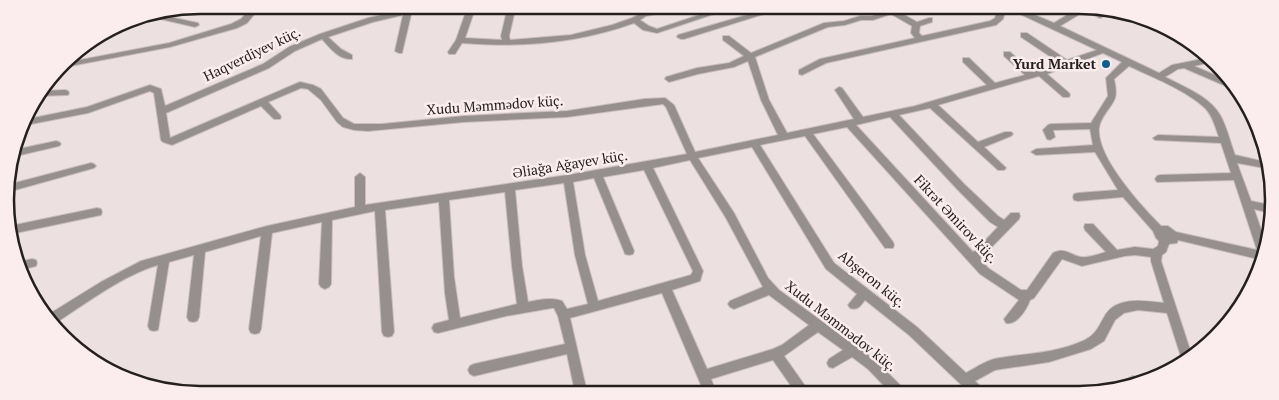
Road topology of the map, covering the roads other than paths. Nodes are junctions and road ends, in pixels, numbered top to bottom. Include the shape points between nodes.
1 (250, 14) edge
2 (391, 14) edge
3 (407, 14) edge
4 (469, 14) edge
5 (510, 14) edge
6 (644, 14) edge
7 (709, 14) edge
8 (759, 14) edge
9 (881, 14) edge
10 (896, 14) edge
11 (1000, 14) edge
12 (1025, 14) edge
13 (1075, 14) edge
14 (1096, 14) edge
15 (1100, 16) dead end
16 (162, 17) edge
17 (635, 20) junction
18 (929, 20) dead end
19 (195, 25) dead end
20 (916, 25) junction
21 (1054, 26) junction
22 (1024, 35) dead end
23 (323, 36) junction
24 (681, 37) dead end
25 (726, 38) dead end
26 (460, 40) junction
27 (921, 40) junction
28 (506, 42) junction
29 (1104, 50) junction
30 (400, 51) dead end
31 (452, 52) dead end
32 (1007, 54) dead end
33 (349, 57) dead end
34 (751, 57) junction
35 (966, 60) dead end
36 (1128, 62) junction
37 (1204, 62) edge
38 (73, 64) edge
39 (1067, 64) junction
40 (1188, 66) junction
41 (802, 72) dead end
42 (1036, 74) junction
43 (1159, 77) junction
44 (669, 79) dead end
45 (1222, 81) edge
46 (994, 87) junction
47 (839, 90) dead end
48 (65, 93) dead end
49 (47, 94) edge
50 (1066, 95) dead end
51 (263, 102) junction
52 (932, 105) junction
53 (162, 111) junction
54 (892, 114) junction
55 (277, 117) dead end
56 (860, 120) junction
57 (32, 121) edge
58 (849, 123) junction
59 (1094, 126) junction
60 (807, 132) junction
61 (1008, 134) dead end
62 (784, 137) junction
63 (1050, 137) dead end
64 (1158, 138) dead end
65 (1225, 140) junction
66 (754, 143) junction
67 (56, 144) dead end
68 (976, 146) junction
69 (1099, 148) junction
70 (20, 152) edge
71 (1036, 152) dead end
72 (692, 156) junction
73 (1231, 158) junction
74 (1262, 164) edge
75 (91, 166) dead end
76 (647, 166) junction
77 (1001, 168) dead end
78 (597, 175) junction
79 (1238, 176) junction
80 (360, 177) dead end
81 (568, 179) junction
82 (1160, 179) dead end
83 (14, 186) edge
84 (510, 188) junction
85 (1125, 193) junction
86 (1078, 197) dead end
87 (444, 198) junction
88 (1247, 204) junction
89 (380, 206) junction
90 (1265, 208) edge
91 (360, 210) junction
92 (97, 212) dead end
93 (1015, 216) dead end
94 (327, 217) junction
95 (1005, 226) junction
96 (1089, 227) dead end
97 (16, 229) edge
98 (267, 230) junction
99 (1169, 237) junction
100 (1260, 244) edge
101 (889, 245) dead end
102 (200, 248) junction
103 (629, 251) dead end
104 (1157, 254) junction
105 (1115, 255) junction
106 (1257, 255) edge
107 (164, 258) junction
108 (972, 258) junction
109 (32, 263) dead end
110 (26, 264) edge
111 (326, 284) dead end
112 (665, 286) junction
113 (771, 289) junction
114 (864, 294) junction
115 (1026, 296) junction
116 (734, 304) dead end
117 (854, 305) dead end
118 (594, 306) junction
119 (523, 308) junction
120 (1170, 308) junction
121 (564, 315) junction
122 (55, 317) edge
123 (193, 317) dead end
124 (1010, 319) dead end
125 (455, 324) junction
126 (154, 326) dead end
127 (818, 326) junction
128 (438, 328) dead end
129 (255, 330) dead end
130 (388, 332) dead end
131 (571, 348) junction
132 (851, 351) junction
133 (1185, 353) edge
134 (776, 354) junction
135 (834, 363) dead end
136 (474, 370) dead end
137 (704, 376) junction
138 (965, 380) junction
139 (580, 386) edge
140 (708, 386) edge
141 (799, 386) edge
142 (894, 386) edge
143 (971, 386) edge

1 - 38 street via 234,26 170,45
2 - 23 street, Haqverdiyev küç.
3 - 30 street
4 - 26 street
5 - 28 street via 504,36
6 - 17 street
7 - 17 street via 657,31
8 - 24 street
9 - 34 street via 827,25
10 - 20 street
11 - 27 street via 992,24
12 - 21 street
13 - 21 street
14 - 15 street
16 - 19 street
17 - 28 street via 576,37
18 - 20 street
20 - 27 street via 915,33
21 - 29 street
22 - 39 street
23 - 33 street
23 - 53 street, Haqverdiyev küç. via 292,49 266,66
25 - 34 street
26 - 28 street
26 - 31 street
27 - 41 street via 823,61
29 - 36 street
29 - 39 street, Əliağa Ağayev küç.
32 - 42 street
34 - 44 street via 721,68
34 - 62 street via 765,100
35 - 46 street
36 - 43 street
36 - 59 street via 1110,78 1112,96
37 - 40 street
39 - 42 street, Əliağa Ağayev küç.
40 - 43 street via 1175,67
40 - 45 street
42 - 46 street, Əliağa Ağayev küç.
42 - 50 street
43 - 65 street via 1208,106 1216,116
46 - 52 street, Əliağa Ağayev küç.
47 - 56 street
48 - 49 street
51 - 53 street, Xudu Məmmədov küç. via 172,142 166,140
51 - 55 street
51 - 72 street, Xudu Məmmədov küç. via 293,87 312,86 344,124 356,128 572,113 665,102 670,105
52 - 54 street, Əliağa Ağayev küç.
52 - 68 street
53 - 57 street, Xudu Məmmədov küç. via 158,91 150,88 88,110
54 - 56 street, Əliağa Ağayev küç.
54 - 95 street via 994,219
56 - 58 street, Əliağa Ağayev küç.
58 - 60 street, Əliağa Ağayev küç.
58 - 108 street, Fikrət Əmirov küç.
59 - 63 street via 1051,127 1048,130
59 - 69 street
60 - 62 street, Əliağa Ağayev küç.
60 - 101 street
61 - 68 street
62 - 66 street, Əliağa Ağayev küç.
64 - 65 street
65 - 73 street
66 - 72 street, Əliağa Ağayev küç.
66 - 114 street, Abşeron küç. via 822,256 837,273
67 - 70 street
68 - 77 street
69 - 71 street
69 - 85 street
72 - 76 street, Əliağa Ağayev küç.
72 - 113 street, Xudu Məmmədov küç.
73 - 74 street
73 - 79 street
75 - 83 street
76 - 78 street, Əliağa Ağayev küç.
76 - 112 street via 698,271 696,278
78 - 81 street, Əliağa Ağayev küç.
78 - 103 street
79 - 82 street
79 - 88 street
80 - 91 street
81 - 84 street, Əliağa Ağayev küç.
81 - 118 street via 580,255
84 - 87 street, Əliağa Ağayev küç.
84 - 119 street
85 - 86 street
85 - 99 street via 1142,214 1159,230 1166,230
87 - 89 street, Əliağa Ağayev küç.
87 - 125 street via 449,292
88 - 90 street
88 - 100 street
89 - 91 street, Əliağa Ağayev küç.
89 - 130 street
91 - 94 street, Əliağa Ağayev küç.
92 - 97 street
93 - 95 street
94 - 98 street, Əliağa Ağayev küç.
94 - 111 street
95 - 108 street
96 - 105 street
98 - 102 street, Əliağa Ağayev küç.
98 - 129 street
99 - 104 street
99 - 106 street
102 - 107 street, Əliağa Ağayev küç.
102 - 123 street
104 - 105 street via 1135,251
104 - 120 street
105 - 115 street via 1086,262 1066,254 1057,256 1030,295
107 - 122 street, Əliağa Ağayev küç. via 116,278
107 - 126 street
108 - 115 street, Fikrət Əmirov küç. via 990,276 1019,295
109 - 110 street
112 - 118 street
112 - 137 street
113 - 116 street
113 - 127 street, Xudu Məmmədov küç.
114 - 117 street
114 - 138 street, Abşeron küç. via 913,331
115 - 124 street
118 - 121 street
119 - 121 street via 558,304
119 - 125 street
120 - 133 street
120 - 138 street via 1138,305 1121,309 1111,316 1100,337 1087,345 1049,357 993,365
121 - 131 street
125 - 128 street
127 - 132 street, Xudu Məmmədov küç.
127 - 134 street
131 - 136 street
131 - 139 street
132 - 135 street
132 - 142 street, Xudu Məmmədov küç.
134 - 137 street
134 - 141 street
137 - 140 street
138 - 143 street, Abşeron küç.

